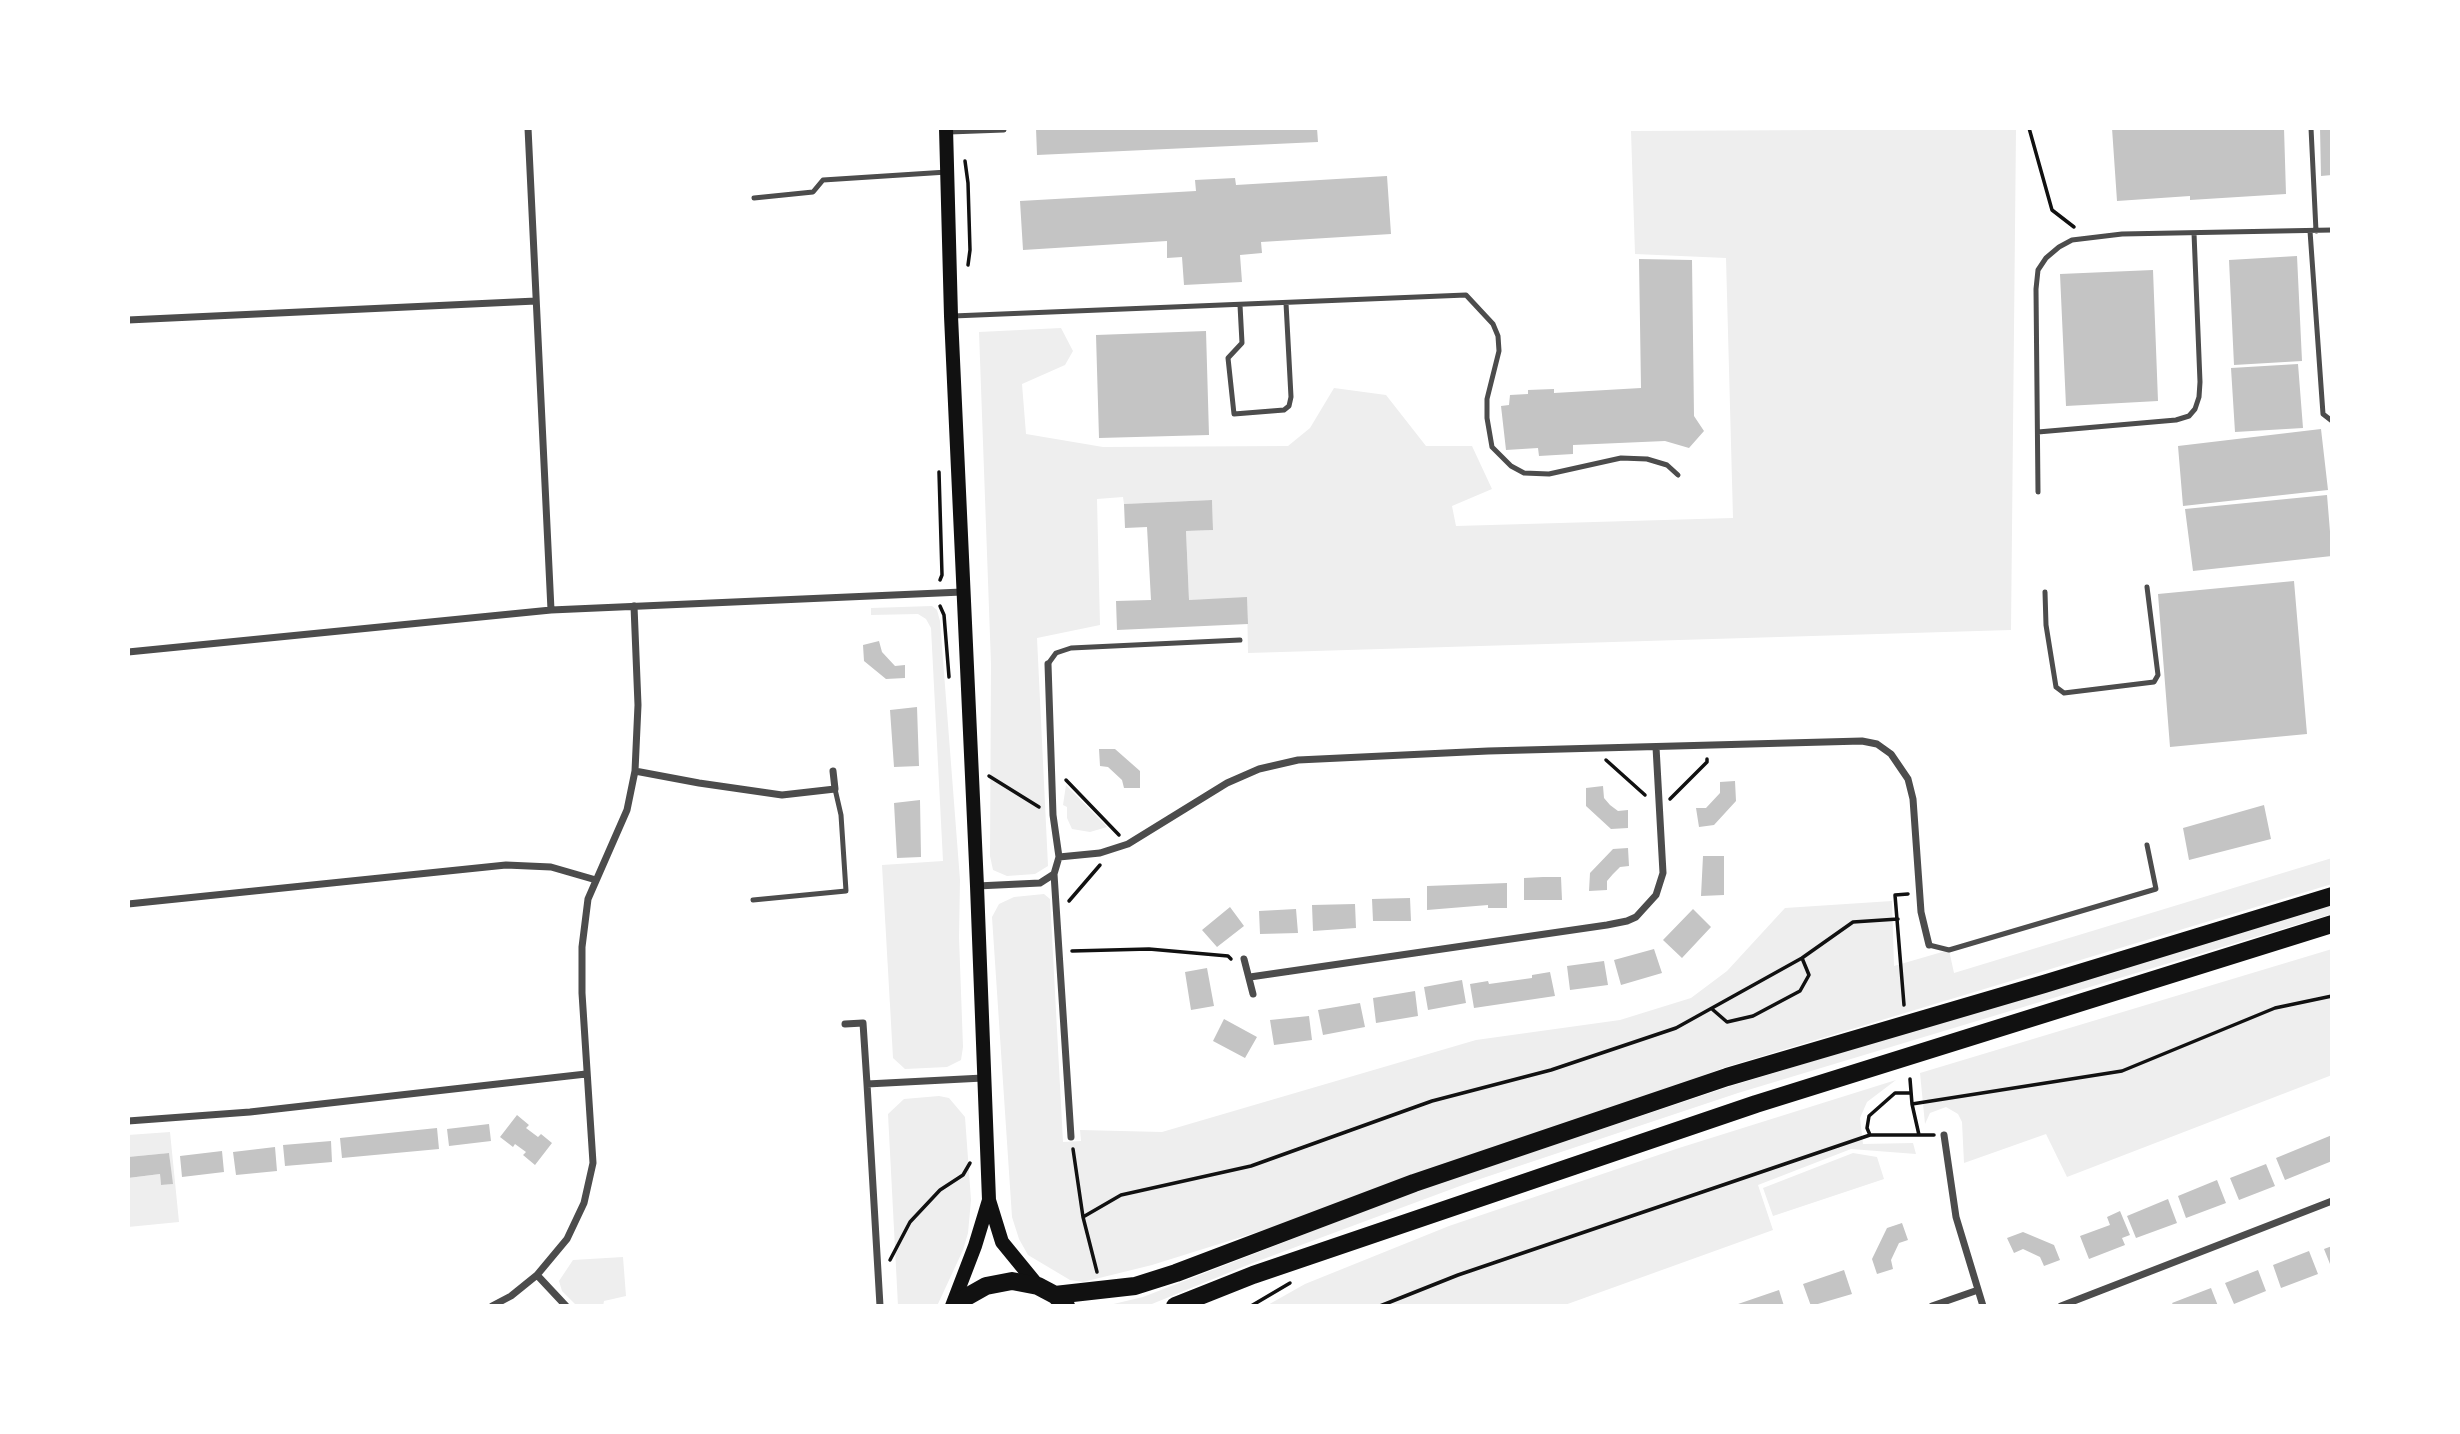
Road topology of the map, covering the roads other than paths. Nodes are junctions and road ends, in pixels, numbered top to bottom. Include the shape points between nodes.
1 (528, 128) edge
2 (1004, 128) edge
3 (2311, 128) edge
4 (951, 131) edge
5 (947, 172) junction
6 (754, 198) dead end
7 (2332, 230) edge
8 (2313, 231) junction
9 (2194, 233) junction
10 (536, 301) junction
11 (1286, 303) junction
12 (1240, 305) junction
13 (951, 316) junction
14 (128, 320) edge
15 (2332, 421) edge
16 (2038, 432) junction
17 (1678, 475) dead end
18 (2038, 492) dead end
19 (2147, 587) dead end
20 (962, 592) junction
21 (2045, 592) dead end
22 (634, 606) junction
23 (551, 610) junction
24 (1240, 640) dead end
25 (128, 652) edge
26 (1048, 664) joint
27 (1656, 747) junction
28 (635, 771) junction
29 (833, 771) dead end
30 (835, 789) junction
31 (2147, 845) dead end
32 (1059, 857) junction
33 (1054, 874) junction
34 (596, 880) junction
35 (977, 886) junction
36 (2332, 896) edge
37 (753, 900) dead end
38 (128, 904) edge
39 (2332, 925) edge
40 (1929, 945) joint
41 (1244, 959) dead end
42 (1250, 977) junction
43 (1253, 994) dead end
44 (845, 1024) dead end
45 (586, 1074) junction
46 (983, 1078) junction
47 (867, 1084) junction
48 (128, 1121) edge
49 (1944, 1135) road end
50 (1071, 1137) road end
51 (989, 1200) junction
52 (2332, 1201) edge
53 (537, 1275) junction
54 (1038, 1286) junction
55 (1978, 1290) junction
56 (1060, 1301) edge
57 (492, 1306) edge
58 (566, 1306) edge
59 (880, 1306) edge
60 (955, 1306) edge
61 (1175, 1306) edge
62 (1932, 1306) edge
63 (1983, 1306) edge
64 (2061, 1306) edge

1 - 10 street
2 - 4 lane
3 - 8 lane
4 - 5 main road
5 - 6 lane via 823,180 810,193
5 - 13 main road
7 - 8 lane
8 - 9 lane
8 - 15 lane via 2323,414
9 - 16 lane via 2089,237 2072,240 2046,258 2038,270 2036,289
9 - 16 lane via 2200,383 2195,409 2176,420
10 - 14 street
10 - 23 street
11 - 12 lane
11 - 12 lane via 1289,406 1234,414 1228,358 1242,343
11 - 17 lane via 1466,295 1498,336 1487,418 1492,447 1511,466 1524,473 1549,474 1621,458 1647,458
12 - 13 lane
13 - 20 main road
16 - 18 lane
19 - 21 lane via 2158,675 2154,682 2064,693 2056,687
20 - 22 street
20 - 35 main road
22 - 23 street
22 - 28 street
23 - 25 street
24 - 26 lane via 1071,648 1056,653
26 - 32 street via 1053,815
27 - 32 street via 1298,760 1227,783 1128,844 1100,853
27 - 40 street via 1845,740 1877,744 1891,754 1908,779 1913,799
27 - 42 street via 1663,873 1656,895 1636,917
28 - 30 street via 782,795
28 - 34 street via 627,810
29 - 30 street
30 - 37 lane via 846,891
31 - 40 lane via 2155,889 1949,950
32 - 33 street
33 - 35 street via 1040,883
33 - 50 street
34 - 38 street via 551,867 506,866
34 - 45 street via 588,898 582,947
35 - 46 main road
36 - 56 highway via 1727,1077 1414,1183 1166,1276
39 - 61 highway via 1756,1104 1279,1266
41 - 42 street
42 - 43 street
44 - 47 street via 863,1023
45 - 48 street via 250,1112
45 - 53 street via 593,1163 584,1203 567,1239
46 - 47 street
46 - 51 main road
47 - 59 street
49 - 55 street via 1955,1217
51 - 54 main road via 1002,1242
51 - 60 main road
52 - 64 street
53 - 57 street
53 - 58 street
54 - 56 highway
54 - 60 highway via 1012,1281 986,1286
55 - 62 street
55 - 63 street

